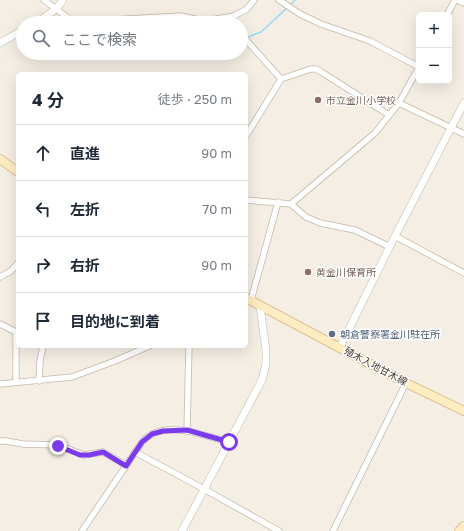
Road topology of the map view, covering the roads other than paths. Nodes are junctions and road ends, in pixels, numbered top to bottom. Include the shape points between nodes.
1 (44, 0) edge
2 (63, 0) edge
3 (254, 0) edge
4 (279, 0) edge
5 (456, 0) edge
6 (464, 3) edge
7 (56, 9) junction
8 (449, 12) edge
9 (46, 16) edge
10 (66, 16) edge
11 (234, 16) edge
12 (16, 34) edge
13 (248, 42) edge
14 (0, 43) edge
15 (416, 65) edge
16 (416, 72) edge
17 (281, 79) junction
18 (399, 103) junction
19 (464, 103) edge
20 (388, 115) junction
21 (451, 128) junction
22 (248, 133) edge
23 (464, 134) edge
24 (0, 159) edge
25 (16, 171) edge
26 (248, 200) edge
27 (278, 202) junction
28 (291, 204) junction
29 (395, 236) junction
30 (390, 247) junction
31 (16, 265) edge
32 (464, 272) edge
33 (0, 277) edge
34 (249, 299) edge
35 (260, 306) junction
36 (0, 324) edge
37 (16, 332) edge
38 (340, 347) junction
39 (17, 348) edge
40 (43, 348) edge
41 (144, 348) edge
42 (189, 348) edge
43 (39, 381) junction
44 (16, 382) junction
45 (406, 383) junction
46 (0, 384) edge
47 (464, 411) edge
48 (187, 430) junction
49 (0, 441) edge
50 (229, 442) junction
51 (135, 452) junction
52 (126, 466) junction
53 (204, 489) junction
54 (464, 526) edge
55 (82, 531) edge
56 (182, 531) edge
57 (279, 531) edge
58 (333, 531) edge
59 (459, 531) edge

1 - 7 street
2 - 7 street
3 - 11 street via 247,9
4 - 15 street via 321,24 370,41
5 - 6 street
5 - 8 street
7 - 9 street
7 - 10 street
12 - 14 street
13 - 17 street
16 - 18 street
17 - 20 street via 316,69
17 - 22 street
18 - 20 street
18 - 21 street
19 - 21 street
20 - 28 street via 375,133
21 - 23 street
21 - 29 street
24 - 25 main road
26 - 27 street
27 - 28 street
27 - 34 street
28 - 30 street via 306,217 320,224 355,230
29 - 30 street
29 - 32 street
30 - 38 street
31 - 33 street
34 - 35 main road, 殖木入地甘木線
35 - 38 main road, 殖木入地甘木線
35 - 50 street via 266,364 262,380
36 - 37 street
38 - 45 main road, 殖木入地甘木線
39 - 44 street
40 - 43 street
41 - 43 street via 72,377
42 - 48 street
43 - 44 street
44 - 46 street
45 - 47 main road, 殖木入地甘木線
45 - 58 street
48 - 50 street
48 - 51 street via 152,434
49 - 52 street via 58,446 84,455 103,452
50 - 53 street
51 - 52 street
51 - 53 street
52 - 55 street
53 - 56 street
53 - 57 street
54 - 59 main road

